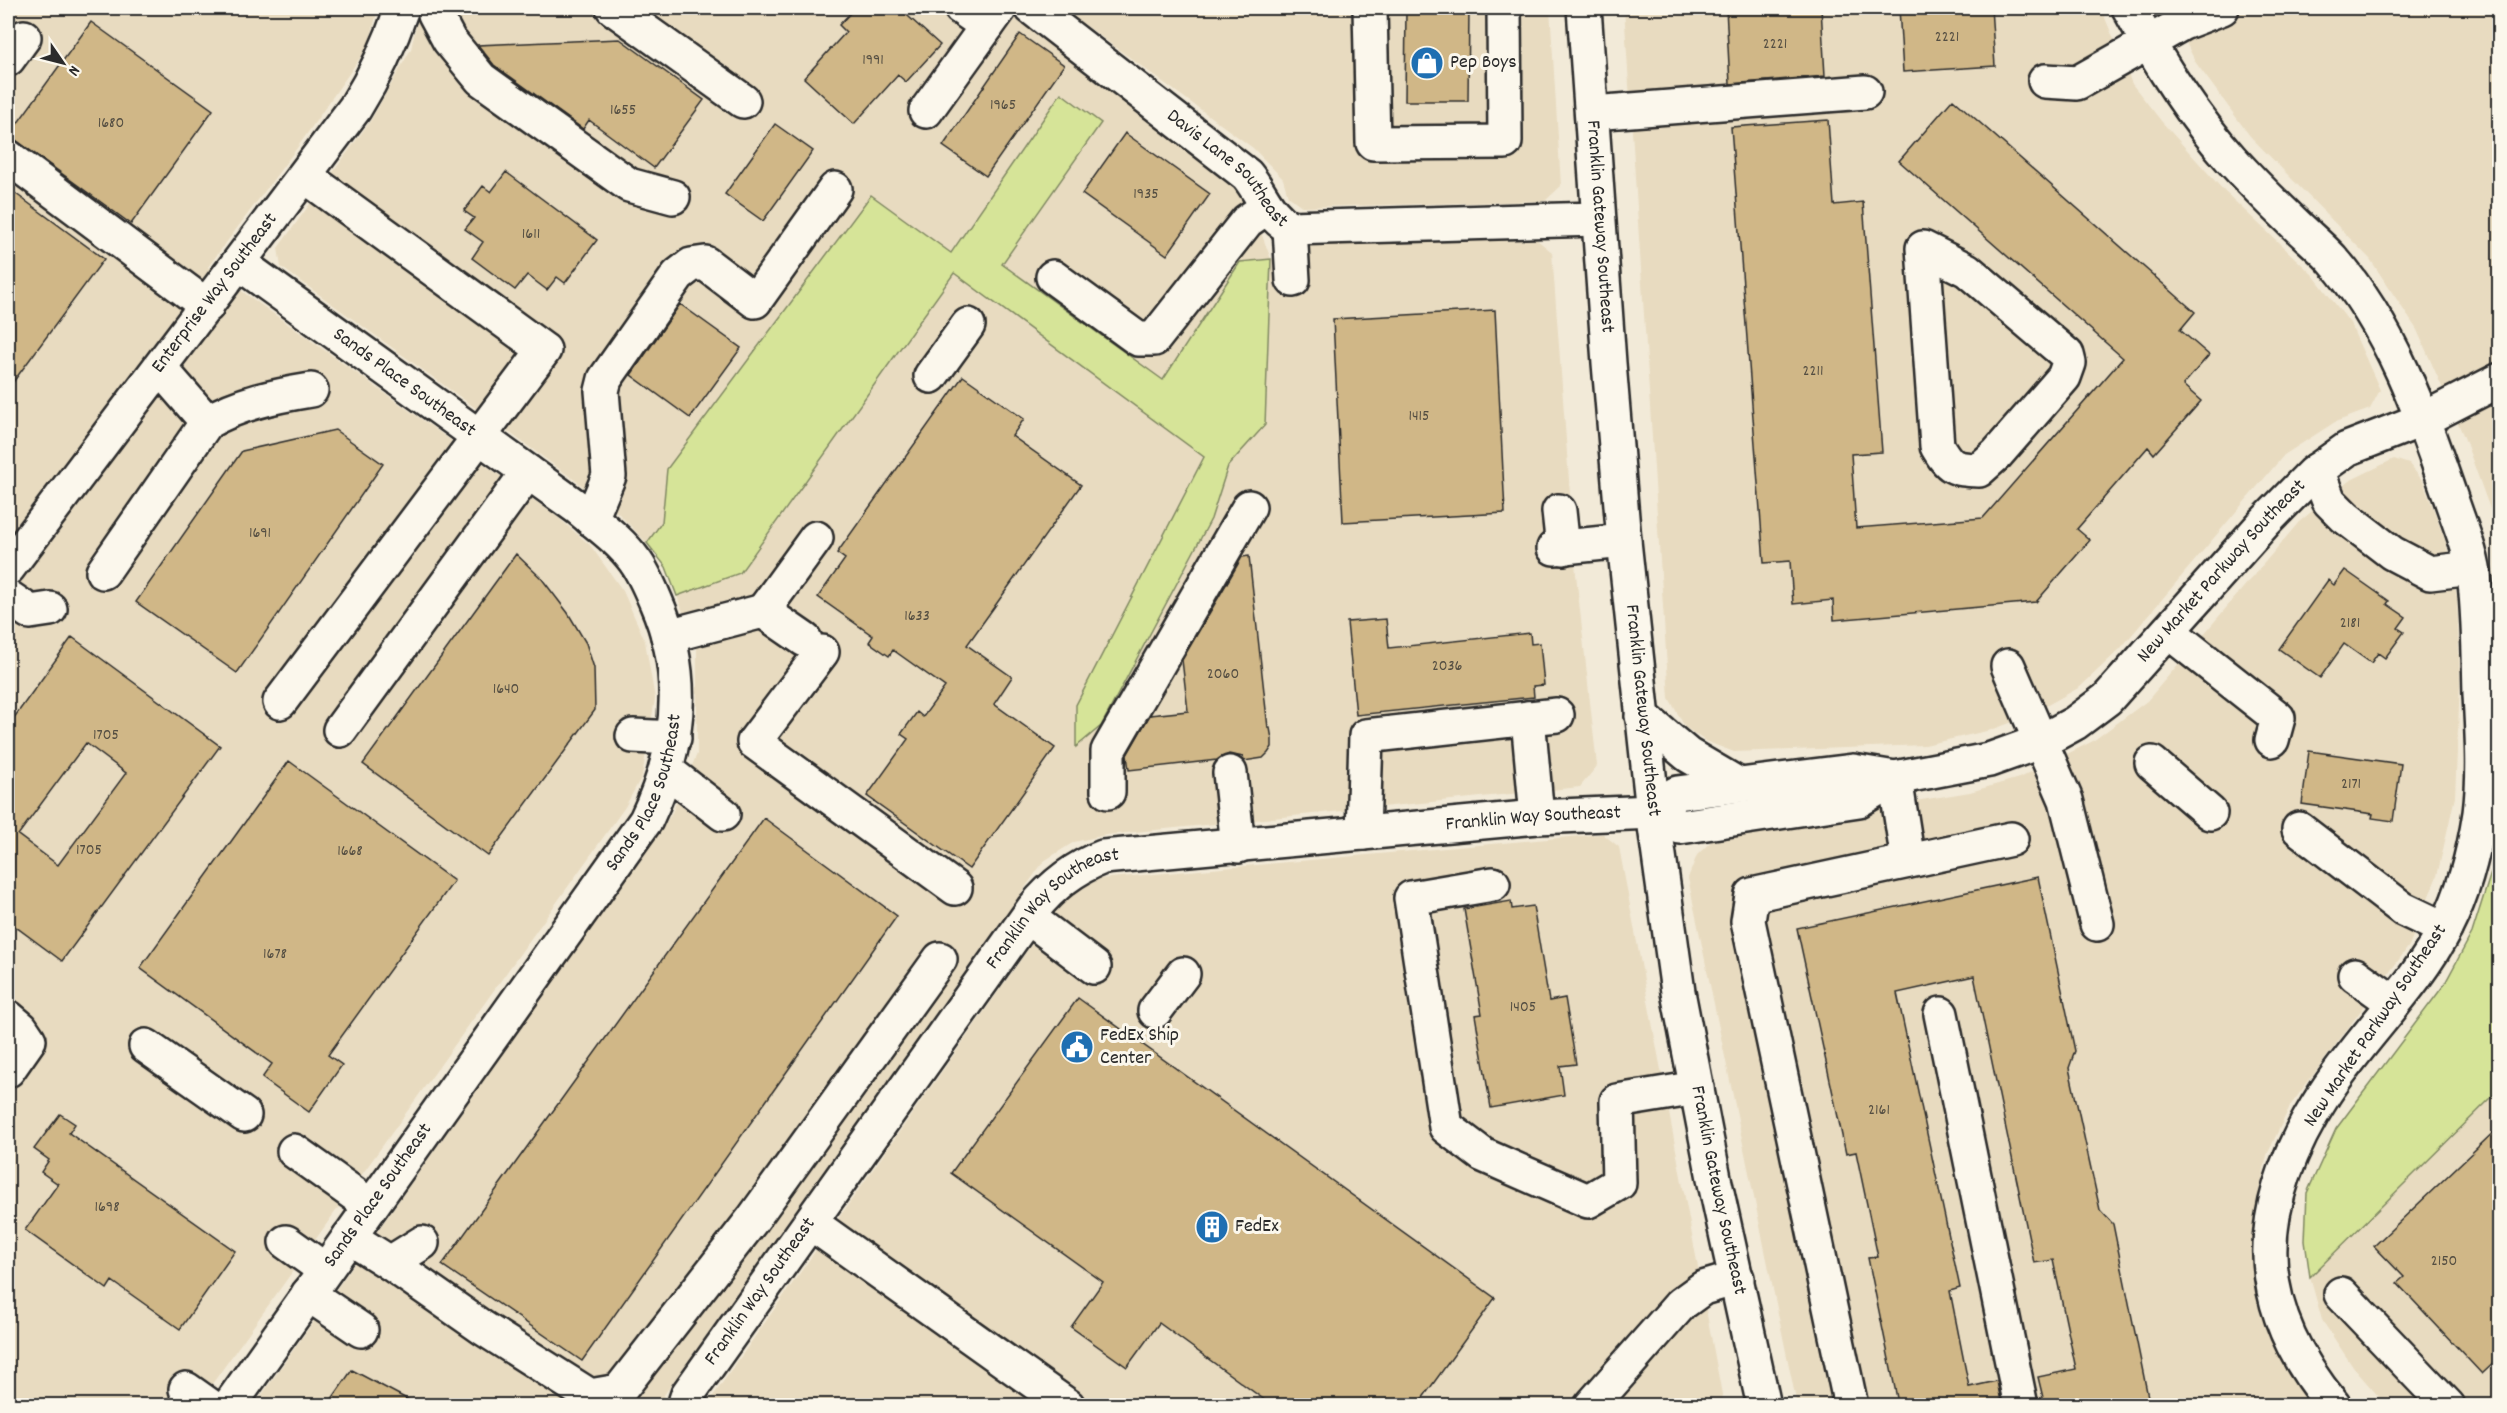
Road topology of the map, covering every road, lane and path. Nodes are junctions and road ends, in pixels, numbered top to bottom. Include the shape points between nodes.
1 (613, 8) edge
2 (961, 8) edge
3 (1032, 8) edge
4 (1370, 8) edge
5 (1504, 8) edge
6 (1584, 8) edge
7 (2129, 8) edge
8 (2222, 8) edge
9 (401, 9) edge
10 (993, 17) edge
11 (2149, 43) junction
12 (2045, 81) dead end
13 (1865, 92) dead end
14 (742, 101) dead end
15 (926, 111) dead end
16 (1592, 114) junction
17 (8, 157) edge
18 (304, 176) junction
19 (835, 189) dead end
20 (673, 197) dead end
21 (1278, 218) junction
22 (1597, 219) junction
23 (238, 263) junction
24 (1967, 270) joint
25 (1053, 277) dead end
26 (1293, 280) dead end
27 (207, 306) junction
28 (968, 326) dead end
29 (160, 368) junction
30 (931, 376) dead end
31 (2499, 380) edge
32 (311, 390) dead end
33 (2424, 420) junction
34 (207, 422) junction
35 (479, 437) junction
36 (2317, 470) junction
37 (528, 472) junction
38 (1249, 507) dead end
39 (1559, 511) dead end
40 (591, 519) junction
41 (816, 538) dead end
42 (1624, 541) junction
43 (9, 564) edge
44 (2472, 568) junction
45 (103, 572) dead end
46 (8, 597) edge
47 (50, 609) dead end
48 (762, 611) junction
49 (2169, 632) junction
50 (668, 636) junction
51 (2008, 666) dead end
52 (280, 702) dead end
53 (1642, 716) junction
54 (340, 730) dead end
55 (633, 736) dead end
56 (674, 738) junction
57 (2272, 740) dead end
58 (2042, 741) junction
59 (2152, 763) dead end
60 (666, 770) junction
61 (1223, 778) dead end
62 (1895, 778) junction
63 (1739, 785) junction
64 (1108, 792) dead end
65 (1653, 812) junction
66 (2210, 813) dead end
67 (723, 814) dead end
68 (1537, 817) junction
69 (2299, 829) dead end
70 (1363, 833) junction
71 (2012, 839) dead end
72 (1238, 846) junction
73 (1908, 861) junction
74 (1493, 884) dead end
75 (955, 888) dead end
76 (1028, 917) junction
77 (2097, 924) dead end
78 (2445, 929) junction
79 (940, 959) dead end
80 (1094, 967) dead end
81 (1183, 974) dead end
82 (2355, 975) dead end
83 (2394, 1003) junction
84 (1155, 1011) dead end
85 (1941, 1014) dead end
86 (8, 1017) edge
87 (146, 1046) dead end
88 (8, 1070) edge
89 (1697, 1088) junction
90 (244, 1115) dead end
91 (294, 1151) dead end
92 (371, 1206) junction
93 (811, 1223) junction
94 (349, 1237) junction
95 (286, 1242) dead end
96 (422, 1243) dead end
97 (390, 1263) junction
98 (1737, 1278) junction
99 (317, 1282) junction
100 (2341, 1294) dead end
101 (361, 1330) dead end
102 (229, 1406) edge
103 (684, 1406) edge
104 (1068, 1406) edge
105 (1591, 1406) edge
106 (1764, 1406) edge
107 (1851, 1406) edge
108 (2021, 1406) edge
109 (2334, 1406) edge
110 (2448, 1406) edge

1 - 14 street
2 - 10 street
3 - 21 street, Davis Lane Southeast via 1247,175
4 - 5 street via 1373,143 1505,142
6 - 16 street, Franklin Gateway Southeast
7 - 11 street, New Market Parkway Southeast
8 - 11 street via 2182,23
9 - 18 street, Enterprise Way Southeast via 376,74
9 - 20 street via 444,15 449,40 481,79 629,185
10 - 15 street
11 - 12 street via 2077,83
11 - 33 street, New Market Parkway Southeast via 2205,128 2331,258 2366,304
13 - 16 street
16 - 22 street, Franklin Gateway Southeast
17 - 27 street
18 - 23 street, Enterprise Way Southeast
18 - 35 street via 544,350
19 - 40 street via 755,301 705,263 691,265 678,275 605,379 602,391 609,476
21 - 22 street, Davis Lane Southeast
21 - 25 street via 1247,221 1154,339 1138,339
21 - 26 street
22 - 42 street, Franklin Gateway Southeast
23 - 27 street, Enterprise Way Southeast
23 - 35 street, Sands Place Southeast
24 - 24 street via 1923,248 1937,446 1946,462 1957,470 1978,470 1997,454 2064,377 2069,363 2056,344
27 - 29 street, Enterprise Way Southeast
28 - 30 street
29 - 34 street
29 - 43 street, Enterprise Way Southeast
31 - 33 street
32 - 34 street via 259,400
33 - 36 street, New Market Parkway Southeast via 2347,449
33 - 44 street, New Market Parkway Southeast
34 - 45 street
35 - 37 street, Sands Place Southeast
35 - 52 street
36 - 44 street via 2329,501 2391,553 2430,573
36 - 49 street, New Market Parkway Southeast via 2265,522
37 - 40 street, Sands Place Southeast
37 - 54 street
38 - 64 street via 1108,751
39 - 42 street via 1559,548
40 - 50 street, Sands Place Southeast via 635,561
41 - 48 street
42 - 53 street, Franklin Gateway Southeast
44 - 78 street, New Market Parkway Southeast via 2483,774 2471,856
46 - 47 street via 30,612
48 - 50 street
48 - 75 street via 813,646 754,742 828,783
49 - 57 street via 2278,718
49 - 58 street, New Market Parkway Southeast via 2107,699
50 - 56 street, Sands Place Southeast via 677,718
51 - 58 street
53 - 63 street via 1688,755
53 - 65 street, Franklin Gateway Southeast
55 - 56 street
56 - 60 street, Sands Place Southeast
58 - 62 street, New Market Parkway Southeast via 1989,760
58 - 77 street via 2066,800
59 - 66 street
60 - 67 street
60 - 92 street, Sands Place Southeast via 646,820 630,844
61 - 72 street
62 - 63 street, New Market Parkway Southeast via 1853,771
62 - 65 street, New Market Parkway Southeast via 1859,800 1680,827
62 - 73 street
63 - 65 street, New Market Parkway Southeast via 1677,793
65 - 68 street, Franklin Way Southeast
65 - 89 street, Franklin Gateway Southeast via 1678,992
68 - 70 street, Franklin Way Southeast
68 - 70 street via 1542,716 1366,736
69 - 78 street via 2403,909
70 - 72 street, Franklin Way Southeast
71 - 73 street
72 - 76 street, Franklin Way Southeast via 1103,857 1068,874 1049,890
73 - 107 street via 1752,895 1748,921
74 - 89 street via 1411,898 1446,1127 1483,1155 1588,1201 1619,1183 1617,1101
76 - 80 street
76 - 93 street, Franklin Way Southeast
78 - 83 street, New Market Parkway Southeast
79 - 97 street via 753,1219 619,1391 590,1396
81 - 84 street
82 - 83 street
83 - 109 street, New Market Parkway Southeast via 2325,1093 2290,1156 2273,1205 2269,1268 2285,1330
85 - 108 street
86 - 88 street via 29,1040
87 - 90 street
89 - 98 street, Franklin Gateway Southeast
91 - 92 street
92 - 94 street, Sands Place Southeast
93 - 103 street, Franklin Way Southeast via 688,1394
93 - 104 street
94 - 97 street
94 - 99 street, Sands Place Southeast
95 - 99 street
96 - 97 street
98 - 105 street via 1703,1288 1681,1304
98 - 106 street, Franklin Gateway Southeast
99 - 101 street
99 - 102 street, Sands Place Southeast
100 - 110 street

